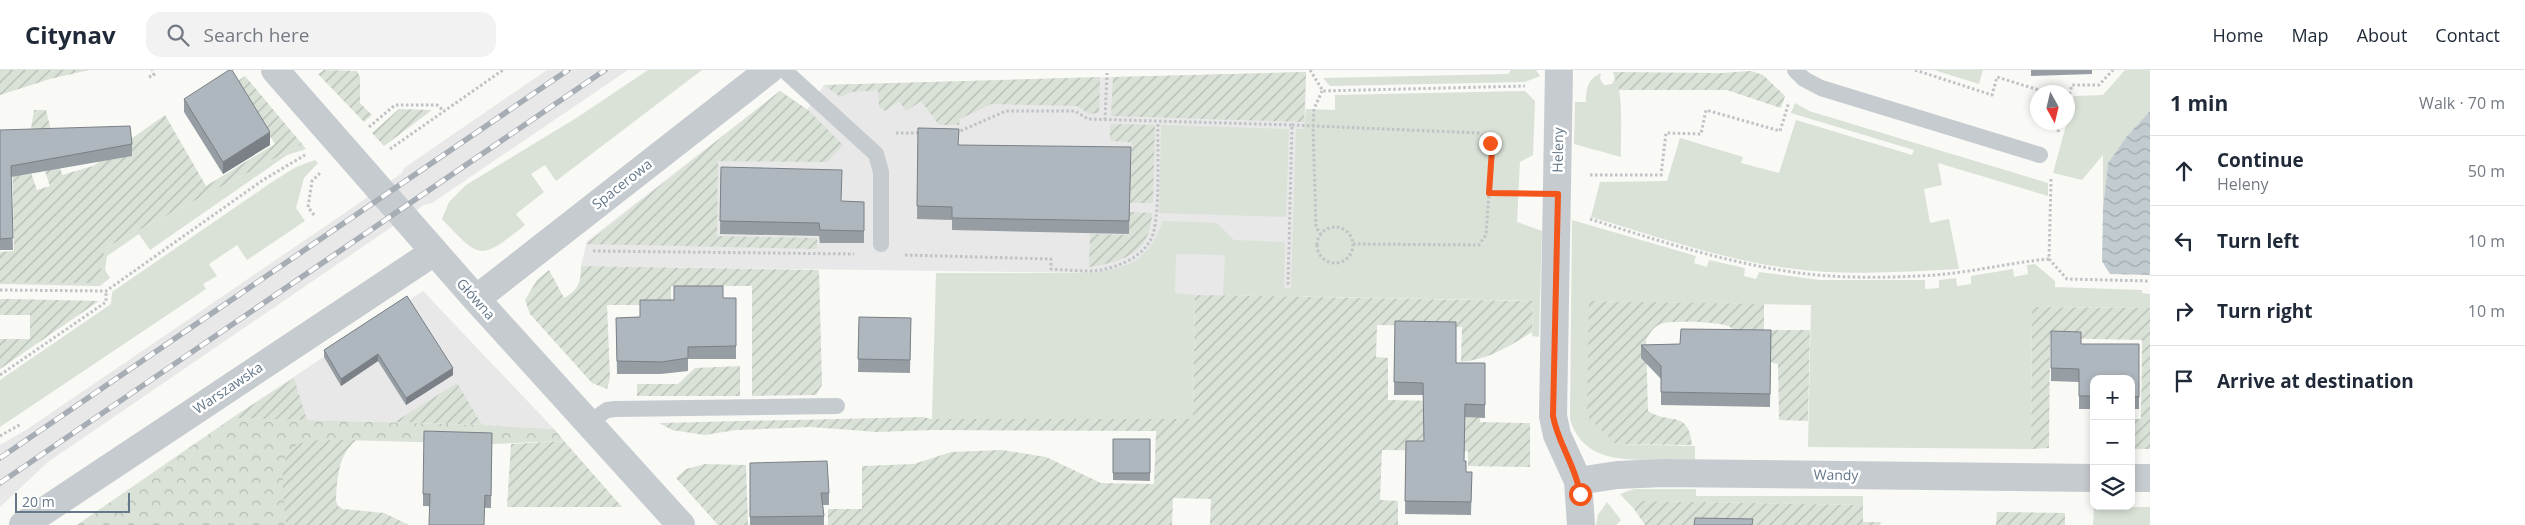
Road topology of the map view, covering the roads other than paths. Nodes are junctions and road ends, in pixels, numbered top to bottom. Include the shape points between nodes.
1 (769, 70) edge
2 (784, 70) edge
3 (1560, 70) edge
4 (1795, 70) edge
5 (279, 71) edge
6 (2040, 155) dead end
7 (881, 244) dead end
8 (434, 252) junction
9 (476, 299) junction
10 (836, 406) dead end
11 (588, 423) junction
12 (2090, 478) edge
13 (2135, 478) edge
14 (2150, 478) edge
15 (1578, 480) junction
16 (23, 525) edge
17 (681, 525) edge
18 (1581, 525) edge

1 - 9 street, Spacerowa
2 - 7 lane via 872,148 881,172
3 - 15 street, Heleny via 1553,416
4 - 6 lane via 1821,88
5 - 8 street, Główna
8 - 9 street, Główna
8 - 16 street, Warszawska
9 - 11 street, Główna
10 - 11 lane via 615,408 606,410
11 - 17 street, Główna
12 - 15 street, Wandy via 1663,473
13 - 14 street
15 - 18 street, Heleny

